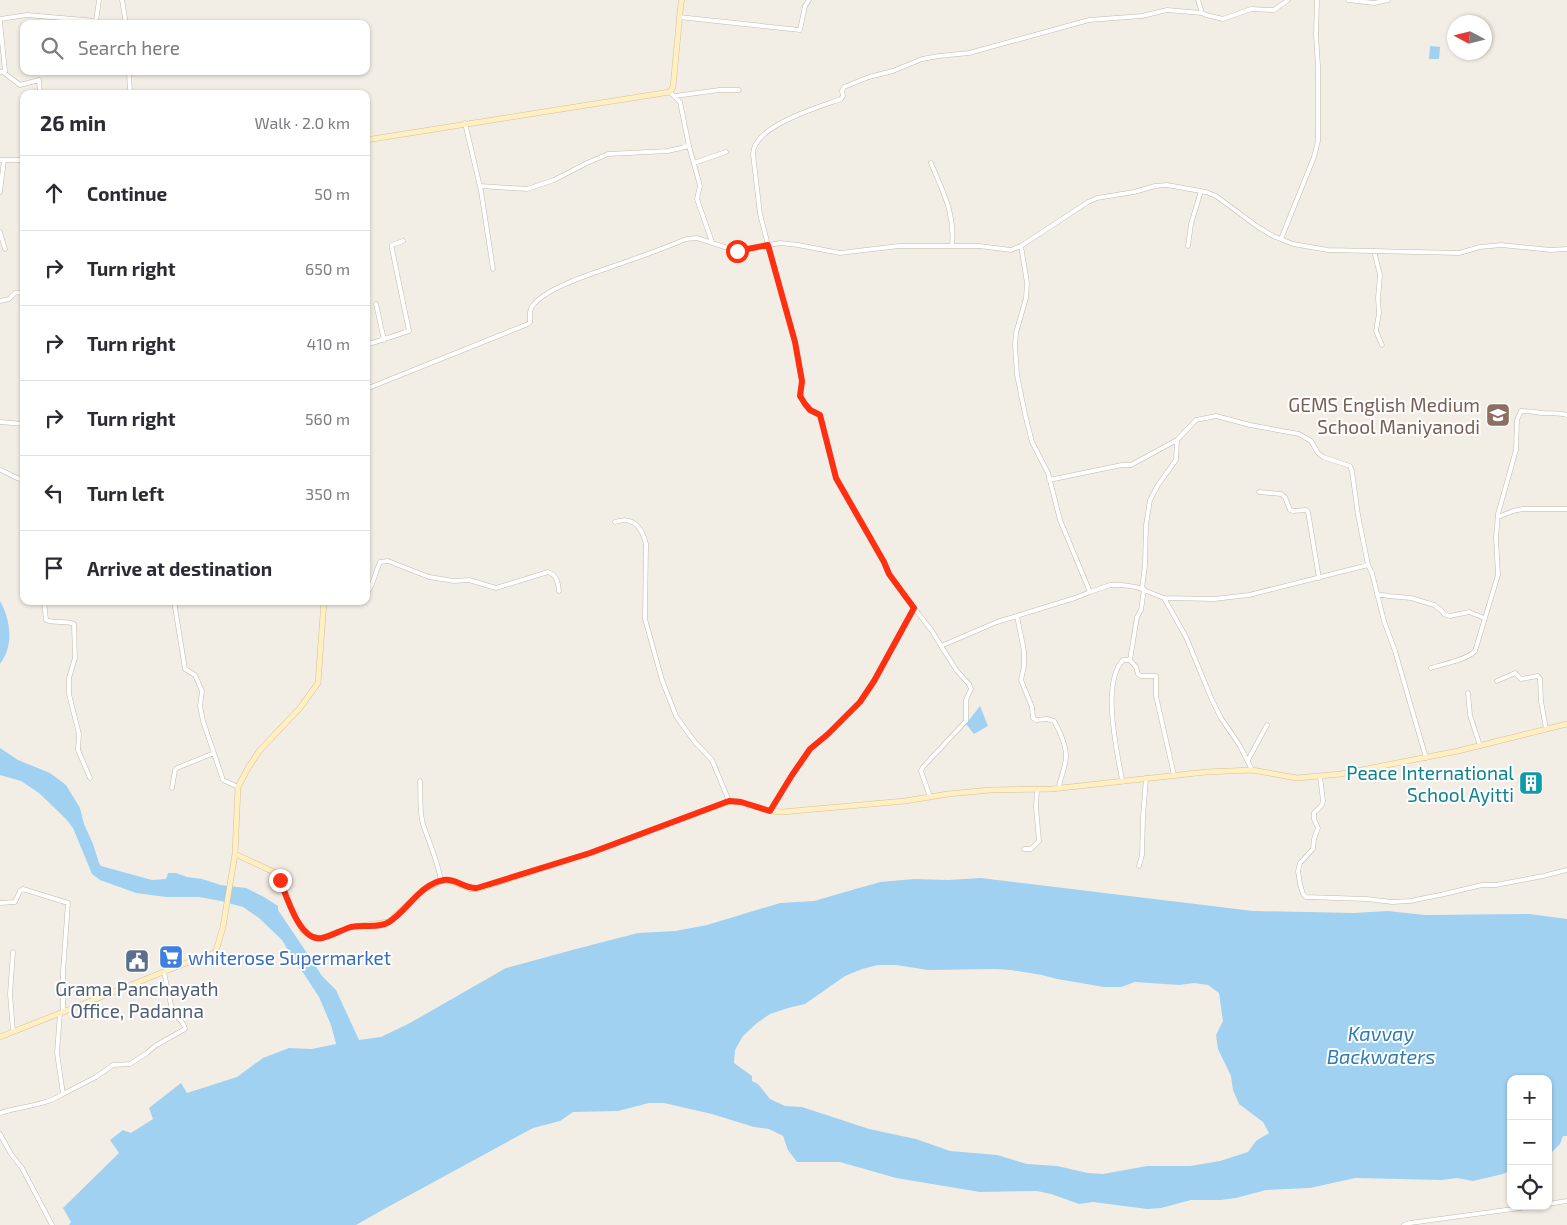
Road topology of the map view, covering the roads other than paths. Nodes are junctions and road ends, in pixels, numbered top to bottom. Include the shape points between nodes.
1 (99, 0) edge
2 (122, 0) edge
3 (682, 0) edge
4 (809, 0) edge
5 (1198, 0) edge
6 (1288, 0) edge
7 (1317, 0) edge
8 (1348, 0) edge
9 (1388, 0) edge
10 (1202, 13) junction
11 (679, 17) junction
12 (84, 20) edge
13 (96, 20) edge
14 (125, 20) edge
15 (0, 21) edge
16 (1, 72) edge
17 (129, 75) edge
18 (40, 90) edge
19 (130, 90) edge
20 (739, 90) dead end
21 (672, 94) junction
22 (465, 123) junction
23 (370, 139) edge
24 (689, 146) junction
25 (726, 152) dead end
26 (2, 160) edge
27 (20, 160) edge
28 (694, 163) junction
29 (931, 163) dead end
30 (480, 186) junction
31 (1201, 191) junction
32 (0, 192) edge
33 (0, 232) edge
34 (1281, 239) junction
35 (403, 241) dead end
36 (712, 242) junction
37 (768, 245) junction
38 (952, 245) junction
39 (1022, 246) junction
40 (1188, 246) dead end
41 (5, 249) dead end
42 (1567, 249) edge
43 (1374, 251) junction
44 (493, 270) dead end
45 (20, 292) edge
46 (0, 301) edge
47 (376, 304) dead end
48 (384, 340) junction
49 (370, 344) edge
50 (1382, 345) dead end
51 (370, 387) edge
52 (1567, 415) edge
53 (0, 422) edge
54 (20, 424) edge
55 (1177, 440) junction
56 (1, 470) edge
57 (20, 479) edge
58 (1049, 480) junction
59 (1259, 492) dead end
60 (1567, 509) edge
61 (1498, 517) junction
62 (615, 522) dead end
63 (1368, 564) junction
64 (1319, 578) junction
65 (370, 588) edge
66 (1143, 589) junction
67 (559, 591) dead end
68 (1090, 592) junction
69 (1377, 594) junction
70 (1164, 598) junction
71 (44, 605) edge
72 (175, 605) edge
73 (324, 605) edge
74 (914, 608) junction
75 (1017, 616) junction
76 (1484, 618) junction
77 (941, 646) junction
78 (1130, 660) junction
79 (1431, 668) dead end
80 (1497, 681) dead end
81 (1468, 693) dead end
82 (1567, 724) edge
83 (1266, 725) dead end
84 (1546, 729) junction
85 (1480, 746) junction
86 (214, 753) junction
87 (1426, 758) junction
88 (1248, 760) junction
89 (1252, 770) junction
90 (1174, 776) junction
91 (1320, 776) junction
92 (90, 778) dead end
93 (1146, 778) junction
94 (1122, 780) junction
95 (420, 781) dead end
96 (238, 786) junction
97 (172, 788) dead end
98 (1058, 788) junction
99 (1037, 789) junction
100 (930, 797) junction
101 (729, 801) junction
102 (770, 811) junction
103 (1024, 849) dead end
104 (235, 854) junction
105 (1139, 866) dead end
106 (1567, 870) edge
107 (441, 881) junction
108 (0, 904) edge
109 (13, 952) dead end
110 (164, 972) junction
111 (62, 1012) junction
112 (13, 1031) junction
113 (0, 1037) edge
114 (63, 1094) junction
115 (0, 1113) edge
116 (0, 1134) edge
117 (1567, 1201) edge
118 (1552, 1203) edge
119 (1507, 1210) edge
120 (52, 1225) edge
121 (1404, 1225) edge

1 - 13 street
2 - 14 street
3 - 11 main road
4 - 11 street via 800,30
5 - 10 street
6 - 10 street via 1274,10 1251,9 1223,20
7 - 34 street via 1318,141
8 - 9 street via 1374,3
10 - 37 street via 1167,10 1142,16 1089,20 969,53 922,59 844,87 843,98 780,122 764,134 753,149 760,214
11 - 21 main road
12 - 15 street via 27,15
15 - 16 street via 6,71
16 - 18 street via 20,85 39,80
17 - 19 street
20 - 21 street
21 - 22 main road
21 - 24 street via 680,102
22 - 23 main road
22 - 30 street
24 - 28 street
24 - 30 street via 668,151 608,154 527,189
25 - 28 street
26 - 27 street
26 - 32 street
28 - 36 street via 700,186 697,199
29 - 38 street via 952,219
30 - 44 street
31 - 34 street via 1216,196 1258,227
31 - 39 street via 1167,185 1097,198
31 - 40 street
33 - 41 street
34 - 43 street via 1328,250
35 - 48 street via 392,245 392,249 409,331
36 - 37 street via 737,251
36 - 51 street via 686,239 557,288 532,305 528,324
37 - 38 street via 798,245 840,253 866,248
37 - 74 street via 795,342 802,381 800,396 810,410 820,415 836,478 889,574
38 - 39 street via 1011,250
39 - 58 street via 1027,283 1016,333 1017,375 1032,442
42 - 43 street via 1501,245 1480,246 1459,253
43 - 50 street via 1380,275 1376,331
45 - 46 street
47 - 48 street
48 - 49 street
52 - 61 street via 1521,411 1517,420 1516,450
53 - 54 street
55 - 58 street via 1130,465
55 - 63 street via 1196,420 1216,416 1299,434 1311,441 1323,457 1350,466
55 - 66 street via 1176,460 1150,500
56 - 57 street
58 - 68 street via 1060,520
59 - 64 street via 1280,494 1285,497 1290,510 1308,512
60 - 61 street via 1523,509
61 - 76 street via 1498,575
62 - 101 street via 624,519 633,522 643,534 646,544 646,619 662,680 676,716 712,760
63 - 64 street
63 - 69 street
64 - 70 street via 1214,599
65 - 67 street via 380,562 388,561 429,577 470,580 496,588 548,572 556,577
66 - 68 street via 1110,585
66 - 70 street
66 - 78 street
68 - 75 street
69 - 76 street via 1411,598 1450,616 1469,612
69 - 87 street
70 - 88 street via 1186,637 1212,700
71 - 92 street via 46,620 74,624 76,658 68,694 79,734 78,750
72 - 86 street via 185,669 195,675 202,691 200,706
73 - 96 main road via 318,683 300,708 260,750
74 - 77 street
74 - 102 street via 860,702 810,749
75 - 77 street
75 - 98 street via 1024,662 1021,680 1033,718 1054,721 1066,752
76 - 79 street via 1472,654
77 - 100 street via 970,689 966,700 966,721 922,767
78 - 90 street via 1138,674 1156,676 1156,696
78 - 94 street via 1123,660 1118,666 1112,702
80 - 84 street via 1515,673 1522,679 1538,676
81 - 85 street via 1470,715
82 - 84 main road
83 - 88 street
84 - 85 main road
85 - 87 main road
86 - 96 street via 224,780
86 - 97 street via 177,768
87 - 91 main road
88 - 89 street
89 - 90 main road
89 - 91 main road via 1297,778
90 - 93 main road
91 - 106 street via 1323,801 1314,813 1317,832 1313,849 1300,863 1298,871 1306,897 1410,901
93 - 94 main road
93 - 105 street
94 - 98 main road
95 - 107 street via 423,824
96 - 104 main road
98 - 99 main road
99 - 100 main road via 990,790
99 - 103 street via 1039,841 1031,849
100 - 102 main road
101 - 102 main road
101 - 107 main road via 590,853 477,888
104 - 107 main road via 276,873 296,920 302,929 319,939 351,928 389,922 423,890
104 - 110 main road via 218,946 212,955
108 - 111 street via 14,902 24,890 68,903
109 - 112 street via 10,994
110 - 111 main road
110 - 114 street via 172,1010 184,1023 185,1029 130,1064 113,1065
111 - 112 main road
111 - 114 street via 57,1054
112 - 113 main road
114 - 115 street via 43,1103
116 - 120 street
117 - 118 street
119 - 121 street

